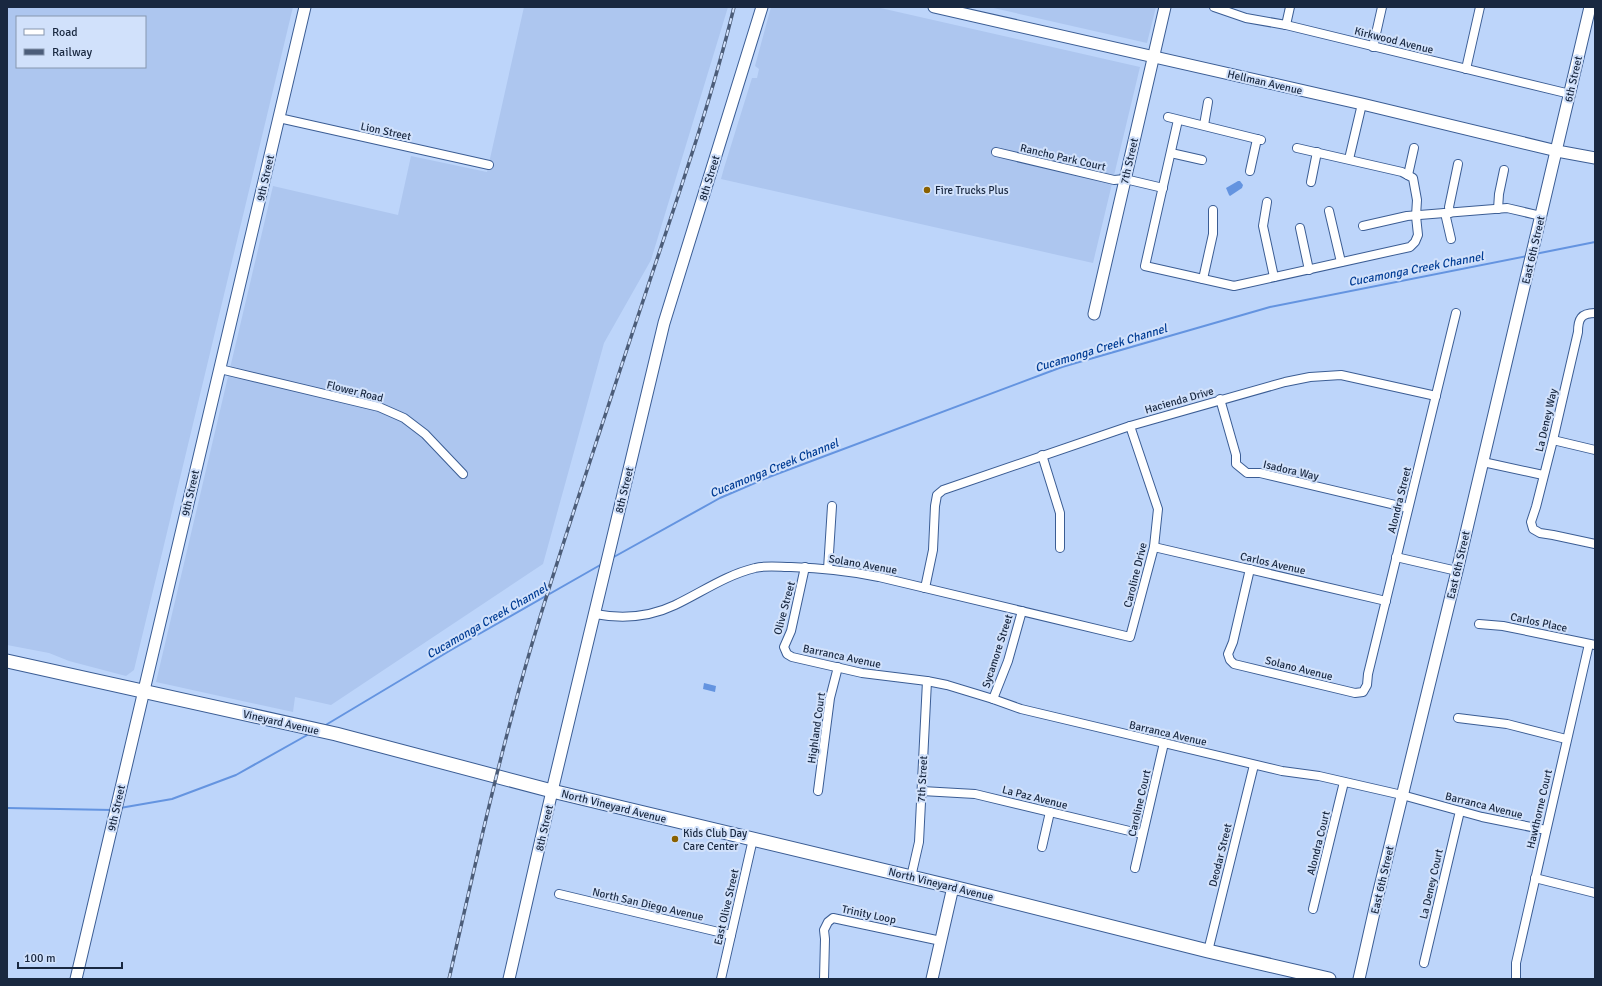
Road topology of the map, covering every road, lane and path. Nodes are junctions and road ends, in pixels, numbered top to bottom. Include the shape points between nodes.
1 (305, 7) edge
2 (762, 7) edge
3 (934, 7) edge
4 (1165, 7) edge
5 (1214, 7) edge
6 (1290, 7) edge
7 (1382, 7) edge
8 (1480, 7) edge
9 (1591, 14) edge
10 (1286, 25) junction
11 (1372, 47) junction
12 (1153, 56) junction
13 (1466, 69) junction
14 (1570, 94) junction
15 (1208, 102) dead end
16 (1362, 104) junction
17 (1168, 117) dead end
18 (279, 118) junction
19 (1178, 120) junction
20 (1204, 125) junction
21 (1297, 148) dead end
22 (1414, 148) dead end
23 (1557, 151) junction
24 (996, 152) dead end
25 (1317, 152) junction
26 (1171, 153) junction
27 (1595, 158) edge
28 (1350, 159) junction
29 (1202, 160) dead end
30 (1458, 164) dead end
31 (489, 165) dead end
32 (1504, 170) dead end
33 (1250, 171) dead end
34 (1408, 175) junction
35 (1125, 179) junction
36 (1310, 182) dead end
37 (1163, 188) junction
38 (1267, 202) dead end
39 (1498, 209) junction
40 (1213, 210) dead end
41 (1329, 211) dead end
42 (1447, 213) junction
43 (1416, 216) junction
44 (1541, 216) junction
45 (1363, 226) dead end
46 (1300, 228) dead end
47 (1451, 239) dead end
48 (1341, 262) junction
49 (1308, 270) junction
50 (1274, 277) junction
51 (1203, 279) junction
52 (1456, 313) dead end
53 (1595, 313) edge
54 (1094, 314) dead end
55 (220, 369) junction
56 (1436, 396) junction
57 (1220, 400) junction
58 (1130, 426) junction
59 (1553, 440) junction
60 (1595, 450) edge
61 (1042, 455) junction
62 (1483, 462) junction
63 (463, 474) dead end
64 (1543, 475) junction
65 (832, 506) dead end
66 (1408, 508) junction
67 (1595, 544) edge
68 (1060, 548) dead end
69 (1154, 548) junction
70 (1396, 557) junction
71 (805, 567) junction
72 (828, 569) junction
73 (1250, 569) junction
74 (1457, 571) junction
75 (925, 588) junction
76 (1386, 601) junction
77 (1022, 611) junction
78 (595, 614) junction
79 (1479, 624) dead end
80 (1130, 637) joint
81 (1592, 644) edge
82 (787, 654) joint
83 (7, 661) edge
84 (838, 668) junction
85 (927, 681) junction
86 (143, 692) junction
87 (1363, 692) joint
88 (993, 698) junction
89 (1458, 718) dead end
90 (1566, 739) junction
91 (1164, 743) junction
92 (1254, 765) junction
93 (1344, 782) junction
94 (552, 791) junction
95 (922, 791) junction
96 (818, 792) dead end
97 (1402, 795) junction
98 (1460, 811) junction
99 (1050, 812) junction
100 (1546, 830) junction
101 (1142, 834) junction
102 (753, 839) junction
103 (1042, 847) dead end
104 (1135, 868) dead end
105 (911, 877) junction
106 (1535, 878) junction
107 (953, 887) junction
108 (1595, 893) edge
109 (559, 894) dead end
110 (1313, 909) dead end
111 (731, 935) junction
112 (941, 941) junction
113 (1208, 951) junction
114 (1424, 963) dead end
115 (76, 979) edge
116 (509, 979) edge
117 (721, 979) edge
118 (824, 979) edge
119 (932, 979) edge
120 (1329, 979) edge
121 (1359, 979) edge
122 (1516, 979) edge

1 - 18 street, 9th Street
2 - 78 street, 8th Street via 664,323
3 - 12 street, Hellman Avenue
4 - 12 street, 7th Street
5 - 10 street, Kirkwood Avenue via 1246,18
6 - 10 street
7 - 11 street
8 - 13 street
9 - 14 street, 6th Street
10 - 11 street, Kirkwood Avenue
11 - 13 street, Kirkwood Avenue
12 - 16 street, Hellman Avenue
12 - 35 street, 7th Street
13 - 14 street, Kirkwood Avenue
14 - 23 street, 6th Street
15 - 20 street
16 - 23 street, Hellman Avenue
16 - 28 street
17 - 19 street
18 - 31 street, Lion Street
18 - 55 street, 9th Street
19 - 20 street
19 - 26 street
20 - 33 street via 1259,139
21 - 25 street
22 - 34 street
23 - 27 street, Hellman Avenue
23 - 44 street, East 6th Street
24 - 35 street, Rancho Park Court via 1114,180
25 - 28 street
25 - 36 street
26 - 29 street
26 - 37 street
28 - 34 street
30 - 42 street
32 - 39 street
34 - 43 street via 1413,178 1415,188
35 - 37 street, Rancho Park Court
35 - 54 street, 7th Street
37 - 51 street via 1145,266
38 - 50 street via 1263,226
39 - 42 street
39 - 44 street via 1507,208
40 - 51 street via 1213,234
41 - 48 street
42 - 43 street
42 - 47 street
43 - 45 street
43 - 48 street via 1418,236 1410,247
44 - 62 street, East 6th Street
46 - 49 street
48 - 49 street
49 - 50 street
50 - 51 street via 1234,286
52 - 56 street, Alondra Street
53 - 59 street, La Deney Way via 1582,316 1578,322 1578,332
55 - 63 street, Flower Road via 378,407 404,418 425,434
55 - 86 street, 9th Street
56 - 57 street, Hacienda Drive via 1341,375 1291,380
56 - 66 street, Alondra Street
57 - 58 street, Hacienda Drive
57 - 66 street, Isadora Way via 1236,455 1236,464 1247,473
58 - 61 street, Hacienda Drive
58 - 69 street, Caroline Drive via 1158,509
59 - 60 street
59 - 64 street, La Deney Way
61 - 68 street via 1060,513
61 - 75 street, Hacienda Drive via 942,490 937,495 933,550
62 - 64 street
62 - 74 street, East 6th Street
64 - 67 street, La Deney Way via 1531,522 1533,529 1540,533
65 - 72 street
66 - 70 street, Alondra Street
69 - 73 street, Carlos Avenue
69 - 80 street, Caroline Drive
70 - 74 street
70 - 76 street, Alondra Street
71 - 72 street, Solano Avenue
71 - 78 street, Solano Avenue via 757,568 740,572 674,606 655,612 629,617
71 - 82 street, Olive Street via 791,631 784,647
72 - 75 street, Solano Avenue
73 - 76 street, Carlos Avenue
73 - 87 street, Solano Avenue via 1228,654 1230,660 1234,664 1355,693
74 - 97 street, East 6th Street
75 - 77 street, Solano Avenue
76 - 87 street, Alondra Street via 1367,685
77 - 80 street, Solano Avenue
77 - 88 street, Sycamore Street via 1008,661
78 - 94 street, 8th Street
79 - 81 street, Carlos Place via 1503,626
81 - 90 street, Hawthorne Court
82 - 84 street, Barranca Avenue
83 - 86 main road, Vineyard Avenue
84 - 85 street, Barranca Avenue
84 - 96 street, Highland Court via 830,698
85 - 88 street, Barranca Avenue
85 - 95 street, 7th Street
86 - 94 main road, Vineyard Avenue via 336,734
86 - 115 street, 9th Street
88 - 91 street, Barranca Avenue via 1021,709
89 - 90 street via 1507,724
90 - 100 street, Hawthorne Court
91 - 92 street, Barranca Avenue
91 - 101 street, Caroline Court
92 - 93 street, Barranca Avenue
92 - 113 street, Deodar Street
93 - 97 street, Barranca Avenue
93 - 110 street, Alondra Court
94 - 102 main road, North Vineyard Avenue
94 - 116 street, 8th Street
95 - 99 street, La Paz Avenue via 975,794
95 - 105 street, 7th Street via 919,842
97 - 98 street, Barranca Avenue
97 - 121 street, East 6th Street
98 - 100 street, Barranca Avenue
98 - 114 street, La Deney Court
99 - 101 street, La Paz Avenue
99 - 103 street
100 - 106 street, Hawthorne Court
101 - 104 street, Caroline Court
102 - 105 main road, North Vineyard Avenue
102 - 111 street, East Olive Street
105 - 107 main road, North Vineyard Avenue
106 - 108 street
106 - 122 street, Hawthorne Court via 1516,963
107 - 112 street
107 - 113 main road, North Vineyard Avenue
109 - 111 street, North San Diego Avenue
111 - 117 street, East Olive Street
112 - 118 street, Trinity Loop via 833,918 824,930
112 - 119 street
113 - 120 main road, North Vineyard Avenue

